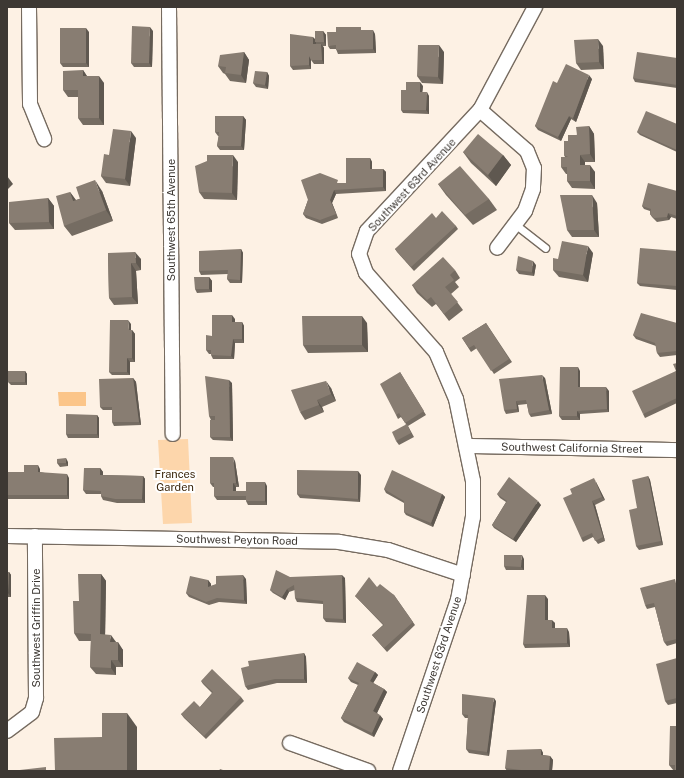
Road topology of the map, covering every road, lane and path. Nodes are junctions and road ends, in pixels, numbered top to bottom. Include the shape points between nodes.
1 (29, 7) edge
2 (169, 7) edge
3 (535, 7) edge
4 (480, 110) junction
5 (44, 139) dead end
6 (516, 225) junction
7 (497, 248) dead end
8 (545, 248) dead end
9 (173, 434) dead end
10 (466, 446) junction
11 (677, 450) edge
12 (7, 536) edge
13 (35, 536) junction
14 (463, 576) junction
15 (7, 731) edge
16 (290, 743) dead end
17 (368, 771) edge
18 (400, 771) edge

1 - 5 street via 30,104
2 - 9 street, Southwest 65th Avenue
3 - 4 street, Southwest 63rd Avenue
4 - 6 street via 527,151 534,168 533,189
4 - 10 street, Southwest 63rd Avenue via 367,231 359,254 366,273 436,352 456,399
6 - 7 street
6 - 8 lane
10 - 11 street, Southwest California Street
10 - 14 street, Southwest 63rd Avenue via 473,481 473,517
12 - 13 street, Southwest Peyton Road
13 - 14 street, Southwest Peyton Road via 339,542 388,550
13 - 15 street, Southwest Griffin Drive via 36,698 32,712
14 - 18 street, Southwest 63rd Avenue via 452,619
16 - 17 street

